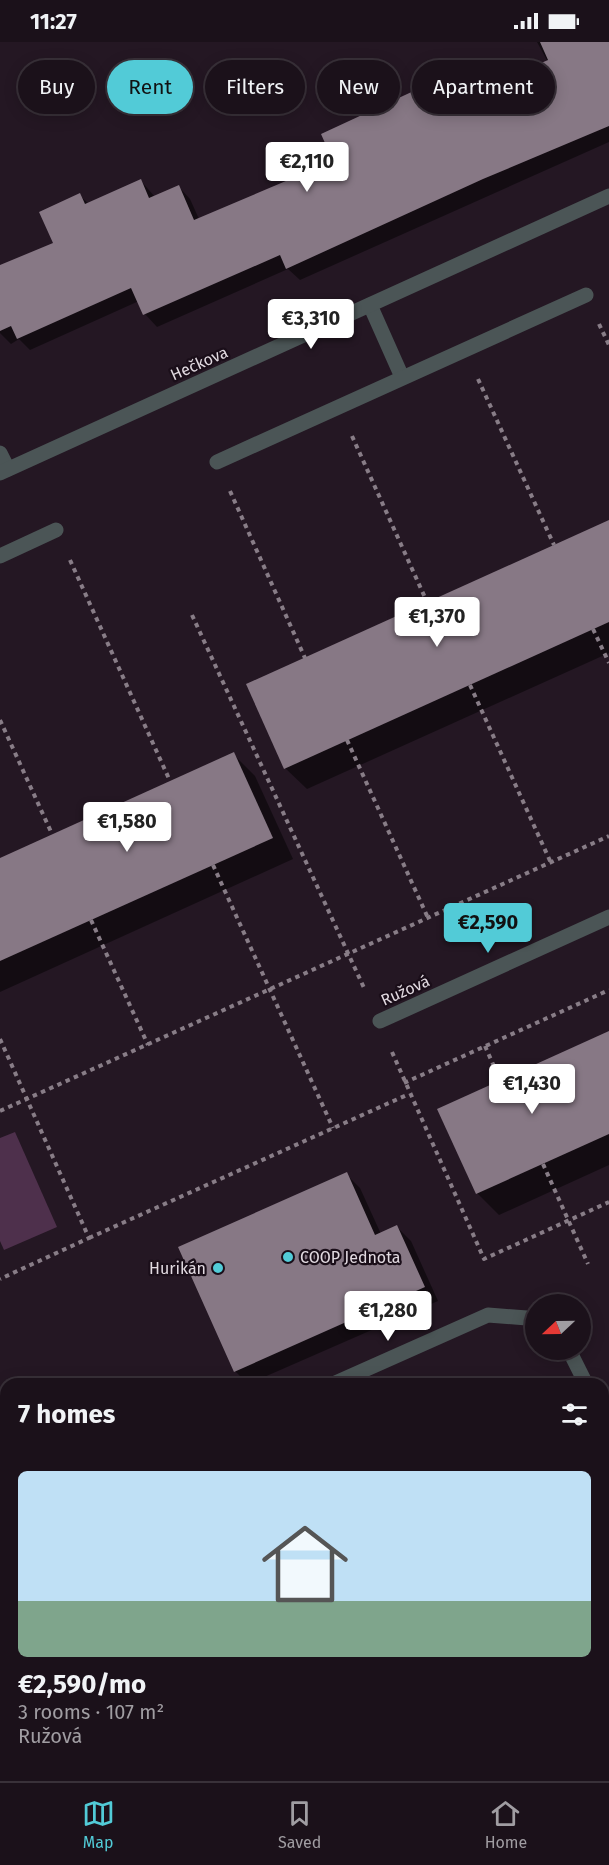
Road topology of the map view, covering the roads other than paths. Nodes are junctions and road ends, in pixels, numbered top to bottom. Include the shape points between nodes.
1 (609, 196) edge
2 (586, 295) dead end
3 (370, 305) junction
4 (402, 377) junction
5 (0, 453) edge
6 (217, 462) road end
7 (4, 471) edge
8 (56, 530) road end
9 (0, 556) edge
10 (609, 917) edge
11 (380, 1021) dead end
12 (525, 1318) edge
13 (574, 1360) edge
14 (346, 1378) edge
15 (583, 1378) edge

1 - 3 street, Hečkova
2 - 4 street
3 - 4 street
3 - 7 street, Hečkova
4 - 6 street
5 - 7 street
8 - 9 street
10 - 11 street, Ružová
12 - 14 street via 488,1315
13 - 15 street

